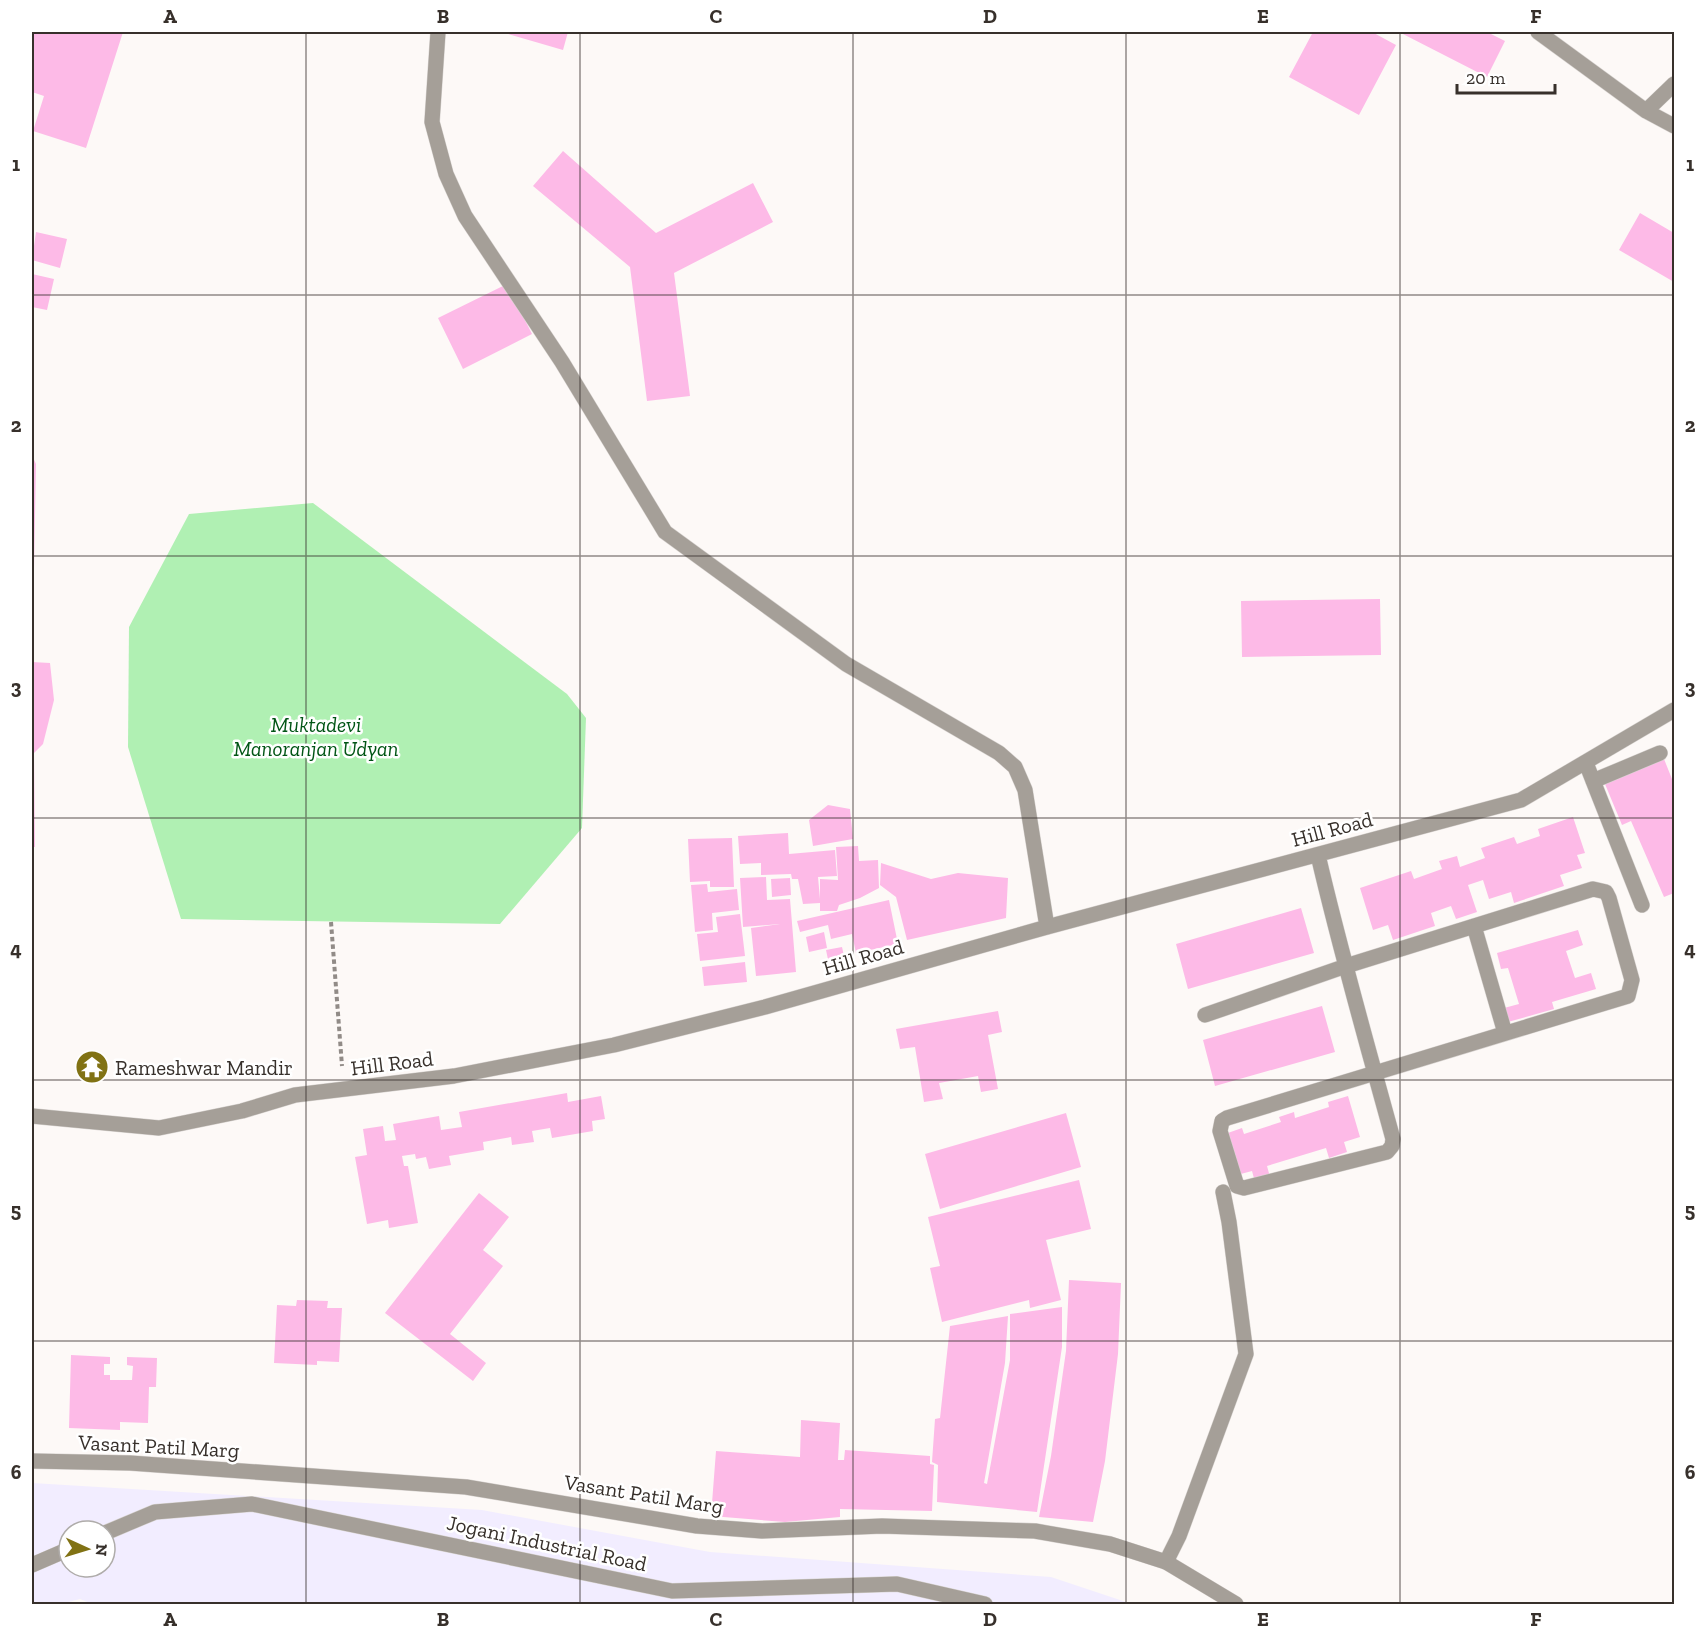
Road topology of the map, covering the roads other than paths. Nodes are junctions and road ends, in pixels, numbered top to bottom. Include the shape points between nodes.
1 (438, 32) edge
2 (1538, 32) edge
3 (1674, 84) edge
4 (1646, 111) junction
5 (1674, 126) edge
6 (1674, 710) edge
7 (1660, 753) dead end
8 (1586, 763) junction
9 (1593, 781) junction
10 (1318, 855) junction
11 (1642, 905) dead end
12 (1047, 927) junction
13 (1474, 927) junction
14 (1346, 966) junction
15 (1204, 1015) dead end
16 (1505, 1033) junction
17 (1375, 1072) junction
18 (32, 1116) edge
19 (1223, 1192) dead end
20 (32, 1461) edge
21 (117, 1528) edge
22 (57, 1554) edge
23 (1166, 1562) junction
24 (32, 1565) edge
25 (985, 1605) edge
26 (1236, 1605) edge

1 - 12 street via 432,122 455,195 665,532 846,664 999,753 1015,767 1024,790
2 - 4 street
3 - 4 street
4 - 5 street
6 - 8 street, Hill Road
7 - 9 street
8 - 9 street
8 - 10 street, Hill Road via 1521,800
9 - 11 street
10 - 12 street, Hill Road
10 - 14 street
12 - 18 street, Hill Road via 765,1007 614,1045 454,1077 295,1095 242,1111 159,1128
13 - 14 street
13 - 16 street
13 - 16 street via 1593,889 1606,892 1609,898 1632,980 1628,996
14 - 15 street
14 - 17 street
16 - 17 street
17 - 17 street via 1224,1119 1220,1131 1237,1186 1244,1188 1387,1152 1393,1138
19 - 23 street via 1246,1354
20 - 23 street, Vasant Patil Marg via 130,1463 466,1487 697,1526 1035,1531 1110,1544
21 - 25 street, Jogani Industrial Road via 154,1512 252,1504 672,1591 897,1584
22 - 24 street
23 - 26 street, Vasant Patil Marg

